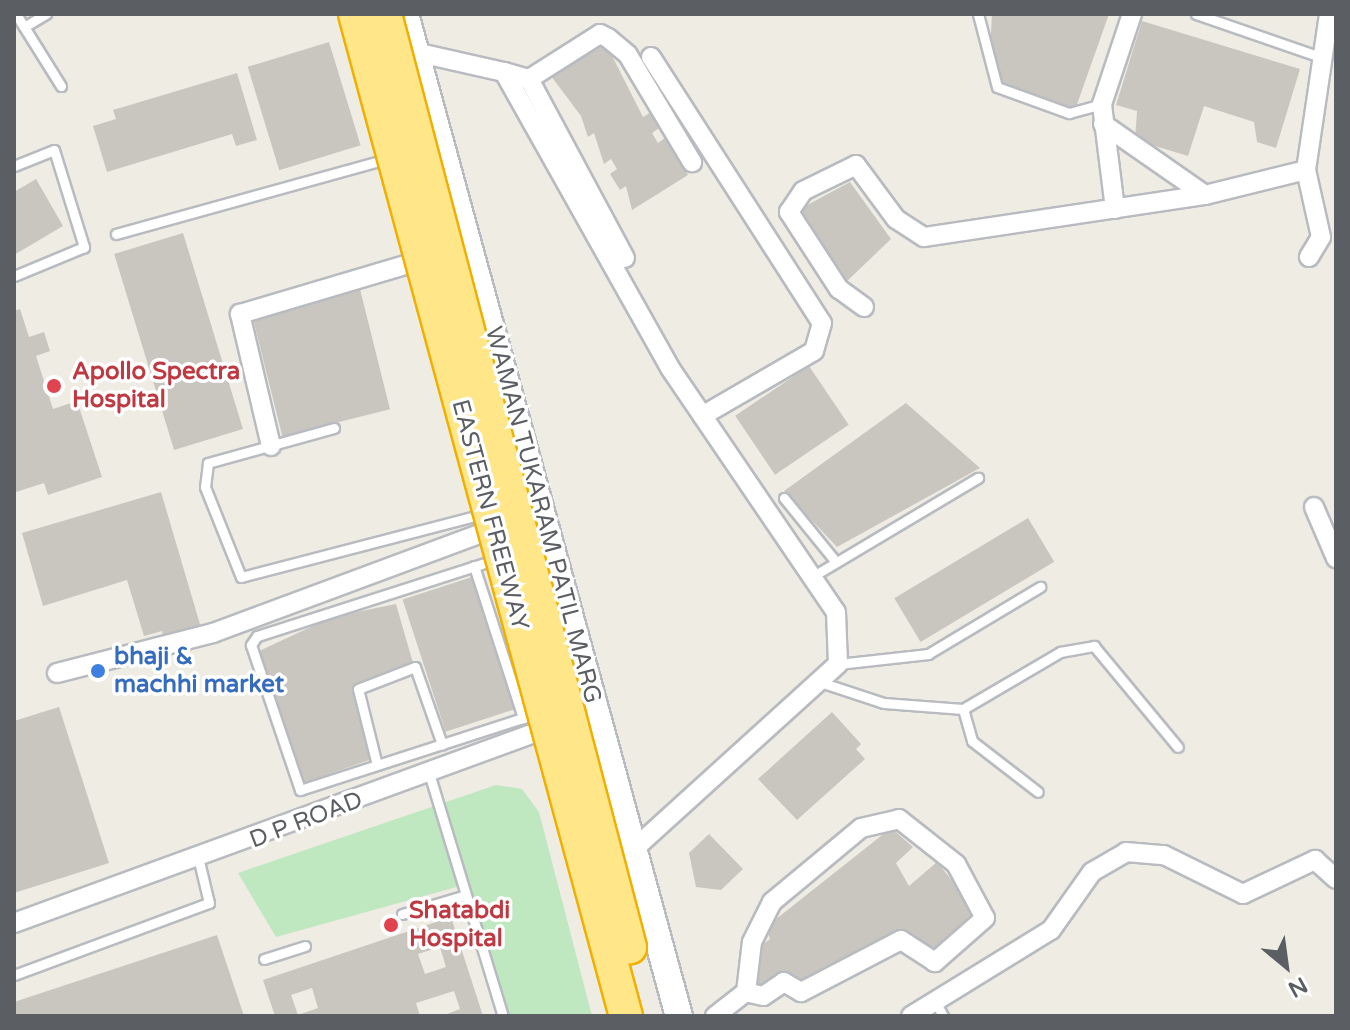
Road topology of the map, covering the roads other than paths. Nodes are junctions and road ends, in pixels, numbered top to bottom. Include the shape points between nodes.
1 (16, 14) edge
2 (46, 14) edge
3 (352, 14) edge
4 (385, 14) edge
5 (405, 14) edge
6 (978, 14) edge
7 (1132, 14) edge
8 (1196, 14) edge
9 (1329, 14) edge
10 (24, 27) junction
11 (415, 52) junction
12 (651, 57) dead end
13 (1320, 57) junction
14 (504, 72) junction
15 (529, 79) junction
16 (61, 86) dead end
17 (1102, 104) junction
18 (1103, 124) junction
19 (436, 128) junction
20 (384, 148) junction
21 (692, 162) dead end
22 (14, 166) edge
23 (1306, 170) junction
24 (1205, 195) junction
25 (1115, 209) junction
26 (116, 234) dead end
27 (1309, 257) dead end
28 (625, 258) dead end
29 (416, 262) junction
30 (14, 276) edge
31 (864, 307) dead end
32 (702, 416) junction
33 (334, 428) dead end
34 (271, 446) junction
35 (535, 473) junction
36 (978, 478) dead end
37 (784, 498) dead end
38 (1314, 507) dead end
39 (481, 511) junction
40 (1336, 558) edge
41 (836, 562) junction
42 (484, 563) junction
43 (815, 575) junction
44 (1040, 587) dead end
45 (838, 664) junction
46 (57, 673) dead end
47 (820, 682) junction
48 (963, 709) junction
49 (596, 711) junction
50 (532, 721) junction
51 (442, 744) junction
52 (1178, 747) dead end
53 (377, 765) junction
54 (429, 773) junction
55 (1038, 792) dead end
56 (632, 851) junction
57 (199, 861) junction
58 (1336, 879) edge
59 (463, 896) junction
60 (402, 914) dead end
61 (14, 923) edge
62 (305, 946) dead end
63 (264, 959) dead end
64 (14, 975) edge
65 (746, 992) junction
66 (939, 1009) edge
67 (503, 1016) edge
68 (616, 1016) edge
69 (626, 1016) edge
70 (648, 1016) edge
71 (679, 1016) edge
72 (715, 1016) edge
73 (911, 1016) edge

1 - 10 lane
2 - 10 lane
3 - 20 main road
3 - 69 highway, EASTERN FREEWAY, bridge
4 - 70 highway, EASTERN FREEWAY, bridge
5 - 11 main road, WAMAN TUKARAM PATIL MARG
6 - 17 lane via 997,87 1069,113
7 - 17 street
8 - 13 lane
9 - 13 street
10 - 16 lane
11 - 14 street
11 - 19 main road, WAMAN TUKARAM PATIL MARG
12 - 32 street via 822,323 814,351
13 - 23 street
14 - 15 street
14 - 32 street
15 - 21 street via 600,34 608,38 628,55
15 - 28 street
17 - 18 street
18 - 24 street
18 - 25 street
19 - 20 main road
19 - 35 main road, WAMAN TUKARAM PATIL MARG
20 - 26 lane
20 - 29 main road
22 - 30 lane via 54,150 84,247
23 - 24 street
23 - 27 street via 1321,237
24 - 25 street
25 - 31 street via 924,237 896,219 856,165 803,191 789,212 839,289
29 - 34 street via 240,314
29 - 39 main road
32 - 43 street
33 - 34 lane
34 - 39 lane via 208,463 204,476 241,577
35 - 39 main road
35 - 49 main road, WAMAN TUKARAM PATIL MARG
36 - 41 lane
37 - 41 lane
38 - 40 street
39 - 42 main road
39 - 46 street via 213,633
41 - 43 lane
42 - 50 main road
42 - 53 lane via 257,636 251,645 294,786
43 - 45 street via 836,612
44 - 45 lane via 928,654
45 - 47 street
47 - 48 lane via 884,703
47 - 56 street
48 - 52 lane via 1060,652 1094,646
48 - 55 lane via 972,741
49 - 50 street, D P ROAD
49 - 56 main road, WAMAN TUKARAM PATIL MARG
50 - 51 lane
50 - 54 street, D P ROAD
50 - 68 main road
51 - 53 lane
51 - 53 lane via 415,667 358,689
54 - 57 street, D P ROAD
54 - 59 lane
56 - 71 main road, WAMAN TUKARAM PATIL MARG
57 - 61 street, D P ROAD
57 - 64 lane via 209,903
58 - 66 street via 1315,860 1243,894 1164,855 1126,852 1092,872 1051,930
59 - 60 lane
59 - 67 lane
62 - 63 lane
65 - 65 street via 763,996 784,982 801,992 901,940 935,962 985,918 982,901 933,846 899,819 879,820 772,902 752,942
65 - 72 street
66 - 73 street

